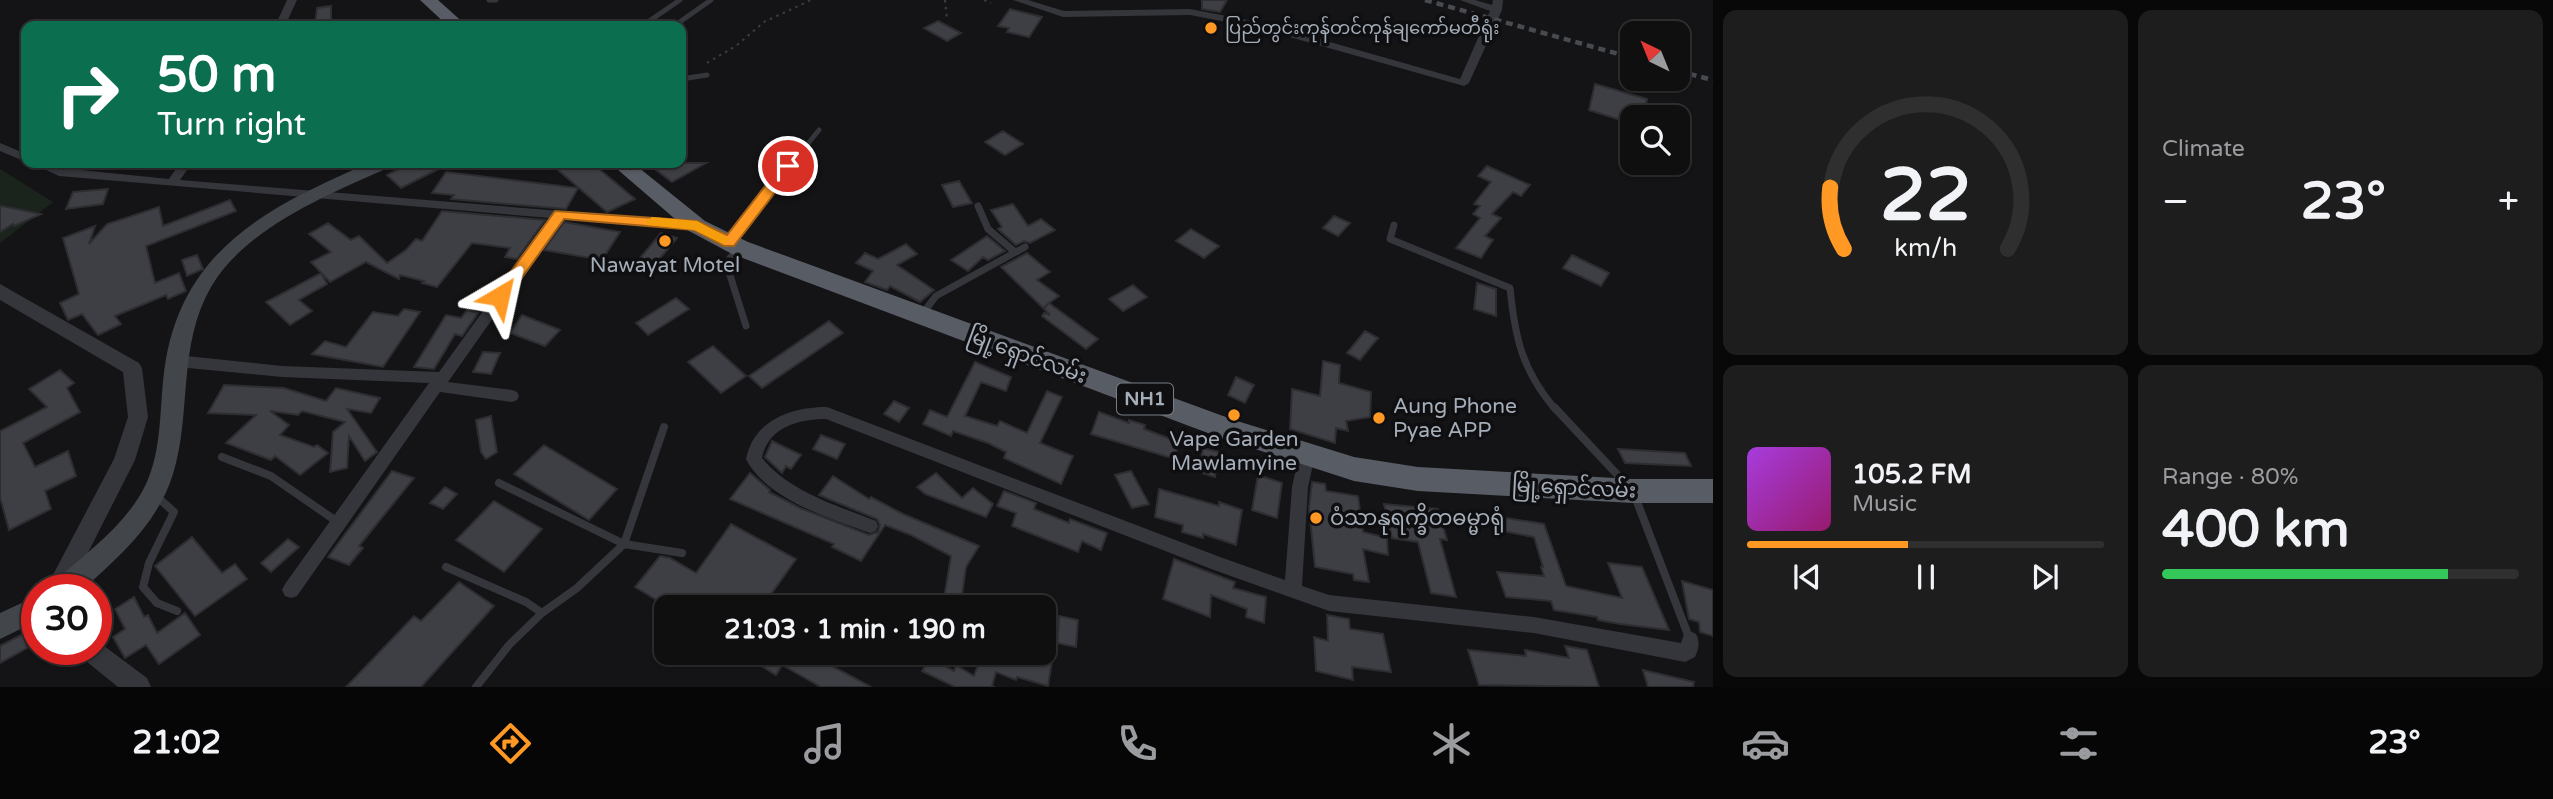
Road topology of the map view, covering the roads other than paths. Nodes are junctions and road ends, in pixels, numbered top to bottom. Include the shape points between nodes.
1 (292, 0) edge
2 (428, 0) edge
3 (489, 0) edge
4 (496, 0) edge
5 (680, 0) edge
6 (711, 0) edge
7 (1018, 0) edge
8 (1465, 0) edge
9 (1498, 5) edge
10 (282, 21) edge
11 (452, 21) edge
12 (649, 21) edge
13 (681, 21) edge
14 (707, 75) dead end
15 (686, 78) edge
16 (819, 131) dead end
17 (0, 147) edge
18 (21, 156) edge
19 (49, 168) edge
20 (182, 168) edge
21 (372, 168) edge
22 (626, 168) edge
23 (172, 183) junction
24 (313, 193) junction
25 (978, 206) dead end
26 (560, 214) junction
27 (1394, 225) dead end
28 (697, 226) junction
29 (734, 245) junction
30 (1025, 247) dead end
31 (1015, 252) junction
32 (0, 291) edge
33 (920, 317) junction
34 (746, 326) dead end
35 (177, 361) junction
36 (438, 382) junction
37 (512, 396) dead end
38 (664, 427) dead end
39 (1307, 455) junction
40 (222, 457) dead end
41 (499, 483) dead end
42 (1633, 491) junction
43 (1713, 491) edge
44 (154, 494) junction
45 (339, 523) junction
46 (870, 526) dead end
47 (624, 544) junction
48 (682, 553) dead end
49 (446, 568) dead end
50 (65, 574) edge
51 (81, 574) edge
52 (291, 590) dead end
53 (1293, 592) junction
54 (177, 611) dead end
55 (542, 613) junction
56 (21, 616) edge
57 (0, 626) edge
58 (1690, 640) joint
59 (110, 665) edge
60 (138, 687) edge
61 (476, 687) edge

1 - 10 street
2 - 11 highway
3 - 4 lane
5 - 12 lane
6 - 13 lane
7 - 9 street via 1063,14 1190,12 1259,25 1464,83
8 - 9 street
14 - 15 lane
16 - 29 lane
17 - 18 street
19 - 23 street
20 - 23 street
21 - 24 main road
22 - 28 highway, မြို့ရှောင်လမ်း / NH1
23 - 24 street
24 - 26 street
24 - 35 main road via 242,241 203,283
25 - 31 lane via 988,229
26 - 28 street
26 - 36 street
27 - 42 lane via 1390,239 1510,288 1518,347 1536,382 1563,419
28 - 29 highway, မြို့ရှောင်လမ်း / NH1
29 - 33 highway, မြို့ရှောင်လမ်း / NH1
29 - 34 lane via 729,272
30 - 31 lane
31 - 33 lane via 936,296
32 - 50 street via 132,368 138,417 124,460
33 - 39 highway, မြို့ရှောင်လမ်း / NH1
35 - 36 street via 247,369 368,372
35 - 44 main road via 168,453
36 - 37 street
36 - 45 street
38 - 47 lane
39 - 42 highway, မြို့ရှောင်လမ်း / NH1 via 1418,479
39 - 53 street via 1300,487
40 - 45 lane via 271,475
41 - 47 lane
42 - 43 highway, မြို့ရှောင်လမ်း / NH1
42 - 58 lane
44 - 51 main road via 121,537
44 - 54 lane via 174,512 149,563 143,587 157,603
45 - 52 street
46 - 53 street via 766,474 754,459 758,444 785,420 827,413
47 - 48 lane
47 - 55 lane
49 - 55 lane
53 - 58 street via 1329,603 1534,625 1685,653
55 - 61 lane
56 - 57 main road
59 - 60 street

